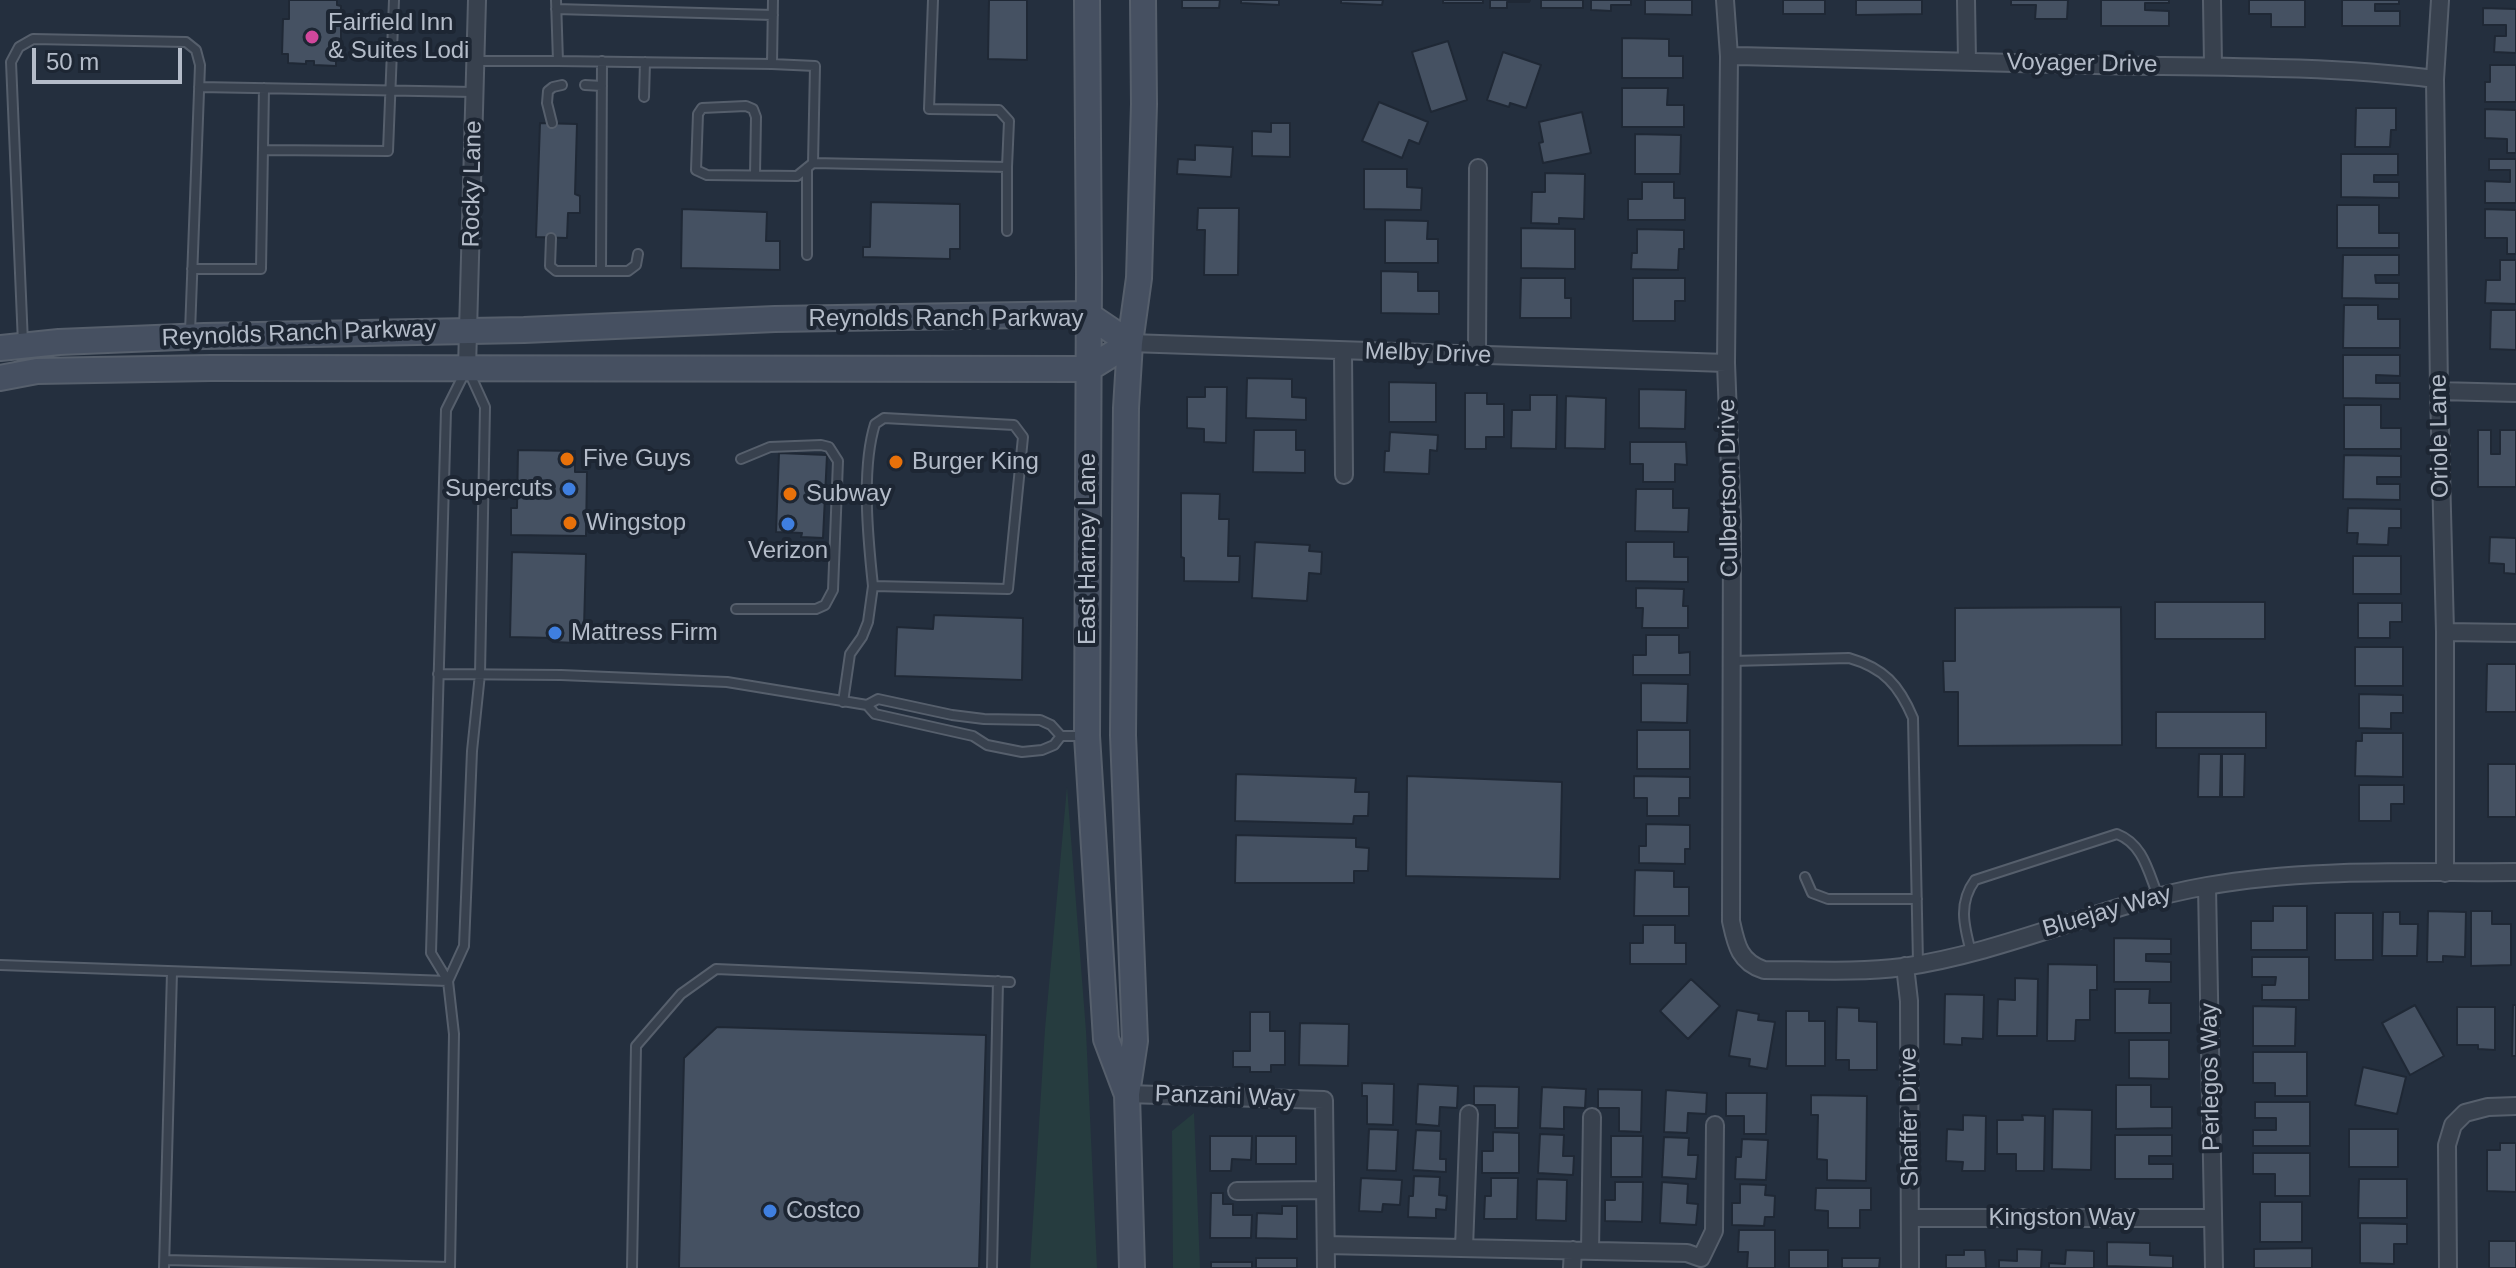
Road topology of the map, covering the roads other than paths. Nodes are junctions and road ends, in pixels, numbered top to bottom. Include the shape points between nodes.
1 (394, 0) edge
2 (477, 0) edge
3 (773, 0) edge
4 (933, 0) edge
5 (1087, 0) edge
6 (1143, 0) edge
7 (1725, 0) edge
8 (1966, 0) edge
9 (2212, 0) edge
10 (2440, 0) edge
11 (556, 4) edge
12 (773, 15) junction
13 (1729, 56) junction
14 (476, 61) junction
15 (558, 61) junction
16 (602, 61) junction
17 (1967, 61) junction
18 (645, 62) junction
19 (772, 64) junction
20 (2213, 65) junction
21 (2435, 79) junction
22 (562, 85) dead end
23 (585, 85) dead end
24 (602, 86) junction
25 (199, 87) junction
26 (264, 88) junction
27 (392, 90) junction
28 (475, 92) junction
29 (644, 97) dead end
30 (552, 123) dead end
31 (264, 150) junction
32 (810, 165) junction
33 (1007, 167) junction
34 (1478, 168) dead end
35 (755, 175) junction
36 (1007, 231) dead end
37 (551, 238) dead end
38 (638, 254) dead end
39 (807, 255) dead end
40 (192, 269) junction
41 (601, 271) junction
42 (1087, 314) junction
43 (468, 330) junction
44 (190, 337) junction
45 (1130, 343) junction
46 (12, 347) edge
47 (1343, 352) junction
48 (1477, 356) junction
49 (1726, 363) junction
50 (467, 368) junction
51 (1088, 369) junction
52 (0, 378) edge
53 (2439, 391) junction
54 (2516, 393) edge
55 (741, 459) dead end
56 (1344, 475) dead end
57 (873, 586) junction
58 (736, 609) dead end
59 (2445, 632) junction
60 (2516, 633) edge
61 (1731, 661) junction
62 (438, 674) junction
63 (480, 674) junction
64 (843, 702) junction
65 (867, 705) junction
66 (1061, 736) junction
67 (1087, 736) junction
68 (2516, 872) edge
69 (2445, 873) junction
70 (1805, 877) dead end
71 (2207, 886) junction
72 (2158, 896) junction
73 (1917, 899) junction
74 (1731, 921) joint
75 (1971, 952) junction
76 (0, 965) edge
77 (1912, 965) junction
78 (172, 972) junction
79 (448, 981) junction
80 (998, 981) junction
81 (1010, 982) dead end
82 (1127, 1094) junction
83 (2516, 1106) edge
84 (1469, 1114) dead end
85 (1592, 1117) dead end
86 (1715, 1125) dead end
87 (1325, 1190) junction
88 (1237, 1191) dead end
89 (1911, 1218) junction
90 (2213, 1218) junction
91 (1326, 1245) junction
92 (1464, 1248) junction
93 (1581, 1250) junction
94 (1703, 1263) edge
95 (164, 1264) edge
96 (220, 1265) edge
97 (280, 1266) edge
98 (342, 1266) edge
99 (404, 1267) edge
100 (450, 1268) edge
101 (632, 1268) edge
102 (992, 1268) edge
103 (1132, 1268) edge
104 (1326, 1268) edge
105 (1572, 1268) edge
106 (1910, 1268) edge
107 (2214, 1268) edge
108 (2448, 1268) edge

1 - 27 lane
2 - 14 street, Rocky Lane
3 - 12 lane
4 - 33 lane via 929,109 999,110 1009,121
5 - 42 main road, East Harney Lane
6 - 45 main road, East Harney Lane via 1139,262
7 - 13 street, Culbertson Drive
8 - 17 street
9 - 20 street
10 - 21 street, Oriole Lane
11 - 12 lane
11 - 15 lane
12 - 19 lane
13 - 17 street, Voyager Drive
13 - 49 street, Culbertson Drive
14 - 15 lane
14 - 28 street, Rocky Lane
15 - 16 lane
16 - 18 lane
16 - 24 lane
17 - 20 street, Voyager Drive
18 - 19 lane
18 - 29 lane
19 - 32 lane via 815,66
20 - 21 street, Voyager Drive
21 - 53 street, Oriole Lane
22 - 30 lane via 548,91
23 - 24 lane
24 - 41 lane
25 - 26 lane
25 - 40 lane
25 - 46 lane via 196,50 186,42 33,39 19,47 11,62
26 - 27 lane
26 - 31 lane
27 - 28 lane
27 - 31 lane via 388,151
28 - 43 street, Rocky Lane
31 - 40 lane via 261,269
32 - 33 lane
32 - 35 lane via 797,176
32 - 39 lane
33 - 36 lane
34 - 48 street
35 - 35 lane via 707,175 696,170 702,108 753,109
37 - 41 lane via 550,266 556,271
38 - 41 lane via 628,271
40 - 44 lane
42 - 43 main road, Reynolds Ranch Parkway
42 - 45 main road, Reynolds Ranch Parkway
42 - 51 main road, East Harney Lane
43 - 44 main road, Reynolds Ranch Parkway
43 - 50 street, Rocky Lane
44 - 46 main road, Reynolds Ranch Parkway
45 - 47 street, Melby Drive
45 - 51 main road, Reynolds Ranch Parkway
45 - 82 main road, East Harney Lane via 1123,735 1135,1041
47 - 48 street, Melby Drive
47 - 56 street
48 - 49 street, Melby Drive
49 - 61 street, Culbertson Drive
50 - 51 main road, Reynolds Ranch Parkway
50 - 52 main road, Reynolds Ranch Parkway via 37,371
50 - 62 lane via 446,410
50 - 63 lane via 485,407
51 - 67 main road, East Harney Lane
53 - 54 street
53 - 59 street, Oriole Lane
55 - 58 lane via 770,447 821,445 829,447 838,461 833,590 825,605
57 - 57 lane via 1008,589 1023,437 1014,425 884,418 875,424 867,526
57 - 64 lane via 868,622 850,654
59 - 60 street
59 - 69 street, Oriole Lane
61 - 73 lane via 1849,658 1886,675 1913,718
61 - 74 street, Culbertson Drive
62 - 63 lane
62 - 79 lane via 431,953
63 - 64 lane via 727,682
63 - 79 lane via 464,946
64 - 65 lane
65 - 66 lane via 878,699 952,715 1040,720
65 - 66 lane via 875,714 1022,752 1042,750
66 - 67 lane
67 - 82 main road, East Harney Lane via 1106,1039
68 - 69 street, Bluejay Way
69 - 71 street, Bluejay Way via 2275,876
70 - 73 lane via 1812,893 1828,899
71 - 72 street, Bluejay Way
71 - 90 street, Perlegos Way
72 - 75 street, Bluejay Way
72 - 75 lane via 2139,850 2117,834 1975,880 1966,892 1964,915
73 - 77 lane
74 - 77 street, Bluejay Way via 1743,958 1764,970
75 - 77 street, Bluejay Way
76 - 78 lane
77 - 89 street, Shaffer Drive
78 - 79 lane
78 - 95 lane
79 - 100 lane via 454,1034
80 - 81 lane
80 - 101 lane via 716,969 681,994 636,1046
80 - 102 lane
82 - 87 street, Panzani Way via 1324,1100
82 - 103 main road, East Harney Lane
83 - 108 street via 2465,1113 2453,1125 2447,1145
84 - 92 street
85 - 93 street
86 - 94 street via 1714,1231
87 - 88 street
87 - 91 street
89 - 90 street, Kingston Way
89 - 106 street, Shaffer Drive
90 - 107 street, Perlegos Way
91 - 92 street
91 - 104 street
92 - 93 street
93 - 94 street via 1687,1253
93 - 105 street
95 - 96 lane
96 - 97 lane
97 - 98 lane
98 - 99 lane
99 - 100 lane

